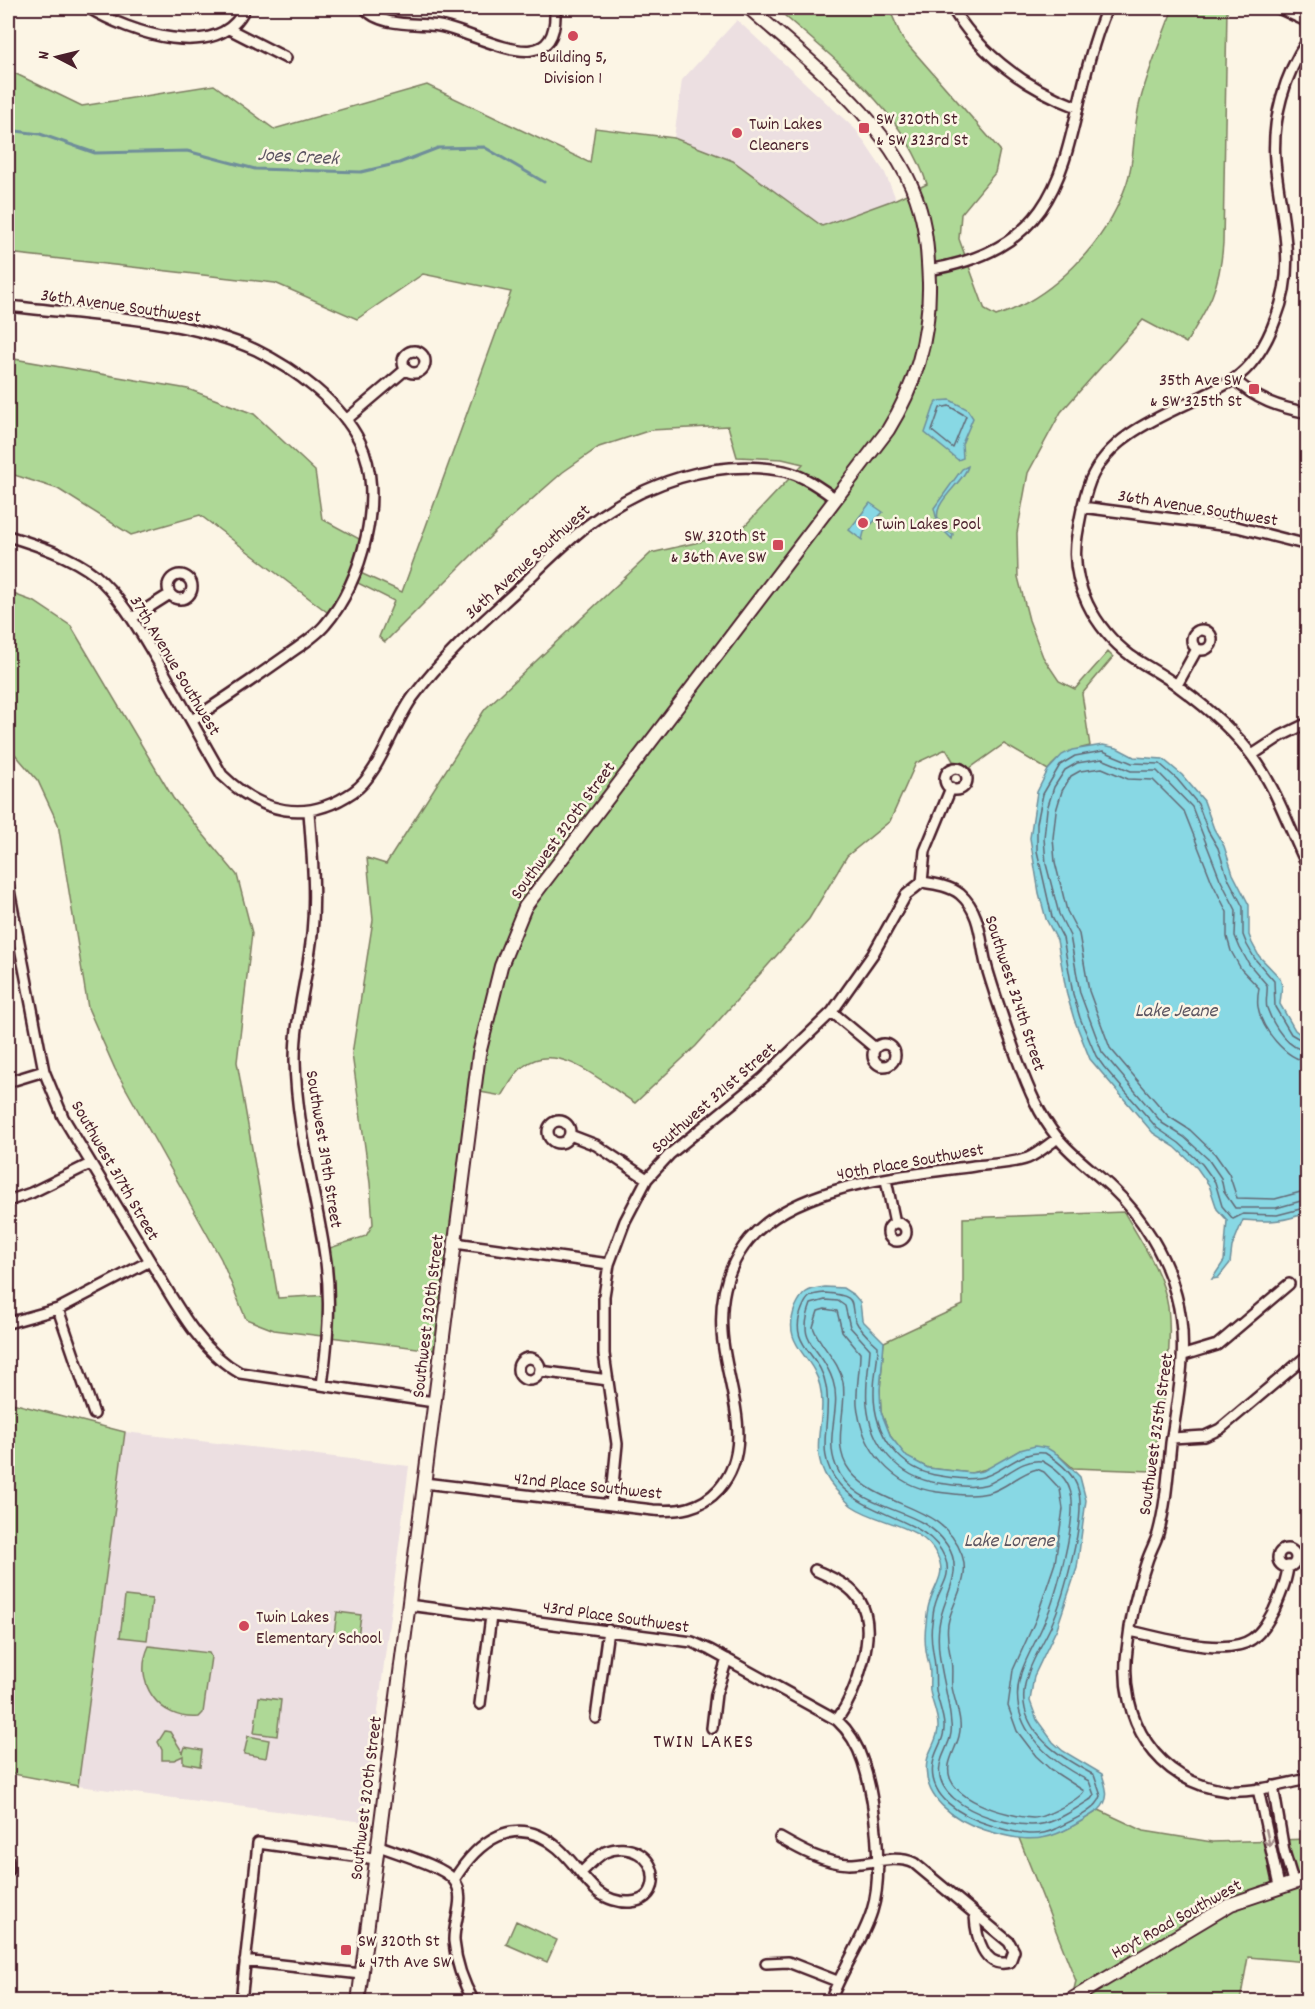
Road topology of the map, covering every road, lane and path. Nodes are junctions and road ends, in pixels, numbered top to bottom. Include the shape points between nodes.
1 (89, 8) edge
2 (245, 8) edge
3 (555, 8) edge
4 (749, 8) edge
5 (952, 8) edge
6 (1107, 8) edge
7 (1278, 8) edge
8 (367, 10) edge
9 (1308, 22) edge
10 (229, 29) junction
11 (1308, 40) edge
12 (286, 58) dead end
13 (1077, 107) junction
14 (928, 270) junction
15 (8, 306) edge
16 (405, 370) dead end
17 (1234, 379) junction
18 (1308, 413) edge
19 (346, 420) junction
20 (836, 499) junction
21 (1082, 507) junction
22 (8, 536) edge
23 (1308, 545) edge
24 (170, 594) dead end
25 (132, 618) junction
26 (1197, 649) dead end
27 (1177, 685) junction
28 (192, 720) junction
29 (1308, 723) edge
30 (1252, 755) junction
31 (951, 788) dead end
32 (309, 812) junction
33 (1308, 867) edge
34 (922, 882) junction
35 (8, 885) edge
36 (832, 1012) junction
37 (875, 1048) dead end
38 (45, 1071) junction
39 (8, 1082) edge
40 (570, 1135) dead end
41 (1058, 1138) junction
42 (90, 1164) junction
43 (647, 1179) junction
44 (886, 1180) junction
45 (8, 1201) edge
46 (896, 1223) dead end
47 (455, 1243) junction
48 (150, 1261) junction
49 (609, 1264) junction
50 (1289, 1284) dead end
51 (58, 1309) junction
52 (8, 1323) edge
53 (1308, 1354) edge
54 (1184, 1355) junction
55 (540, 1371) dead end
56 (608, 1380) junction
57 (322, 1385) junction
58 (434, 1402) junction
59 (94, 1414) dead end
60 (1172, 1438) junction
61 (732, 1470) joint
62 (424, 1483) junction
63 (611, 1505) junction
64 (1288, 1566) dead end
65 (815, 1570) dead end
66 (408, 1605) junction
67 (491, 1616) junction
68 (608, 1630) junction
69 (1130, 1631) junction
70 (727, 1659) junction
71 (480, 1704) dead end
72 (596, 1718) dead end
73 (837, 1720) junction
74 (712, 1728) dead end
75 (1308, 1779) edge
76 (1273, 1786) junction
77 (1258, 1789) junction
78 (780, 1838) dead end
79 (377, 1845) junction
80 (376, 1859) junction
81 (8, 1860) edge
82 (878, 1862) junction
83 (8, 1871) edge
84 (581, 1873) junction
85 (1308, 1878) edge
86 (454, 1880) junction
87 (1293, 1881) junction
88 (1279, 1886) junction
89 (975, 1916) junction
90 (245, 1961) junction
91 (766, 1963) dead end
92 (361, 1974) junction
93 (837, 1981) junction
94 (241, 2001) edge
95 (358, 2001) edge
96 (474, 2001) edge
97 (830, 2001) edge
98 (1067, 2001) edge

1 - 10 street via 124,26 181,38 208,38
2 - 10 street
3 - 8 street via 553,36 538,49 506,47 457,30 387,20
4 - 14 main road, Southwest 320th Street via 824,74 892,151 920,210
5 - 13 street via 972,36 1005,69 1041,93
6 - 13 street via 1086,65
7 - 9 street
10 - 12 street
11 - 17 street via 1290,73 1275,127 1275,159 1288,241 1281,306 1271,333
13 - 14 street via 1061,176 1046,205 1028,226 1010,242 979,258
14 - 20 main road, Southwest 320th Street via 926,328 912,382 888,430
15 - 19 street, 36th Avenue Southwest via 183,327 220,337 257,351 287,369 319,392
16 - 19 street
17 - 18 street via 1269,403
17 - 21 street via 1121,441 1090,480
19 - 28 street, 36th Avenue Southwest via 361,443 369,477 370,510 349,585 325,625
20 - 32 street, 36th Avenue Southwest via 786,471 739,469 695,474 616,505 586,526 448,657 413,697 367,779 355,791
20 - 47 main road, Southwest 320th Street via 525,907 486,1017
21 - 23 street, 36th Avenue Southwest via 1237,527
21 - 27 street via 1076,546 1077,572 1085,599 1099,624 1118,645
22 - 25 street, 37th Avenue Southwest via 93,574
24 - 25 street
25 - 28 street, 37th Avenue Southwest
26 - 27 street
27 - 30 street
28 - 32 street, 37th Avenue Southwest via 222,775 238,791 282,810
29 - 30 street
30 - 33 street
31 - 34 street via 925,850
32 - 57 street, Southwest 319th Street via 315,884 295,1060 305,1151 329,1295
34 - 36 street, Southwest 321st Street via 906,895 873,954
34 - 41 street, Southwest 324th Street via 959,893 971,908 1018,1062 1035,1104
35 - 38 street, Southwest 317th Street
36 - 37 street
36 - 43 street, Southwest 321st Street via 762,1079 670,1154
38 - 39 street
38 - 42 street, Southwest 317th Street via 63,1117
40 - 43 street via 596,1145
41 - 44 street, 40th Place Southwest via 1028,1158
41 - 54 street, Southwest 325th Street via 1114,1190 1156,1245 1177,1297
42 - 45 street
42 - 48 street, Southwest 317th Street
43 - 49 street, Southwest 321st Street
44 - 46 street
44 - 61 street, 40th Place Southwest via 850,1185 821,1195 764,1225 744,1246 724,1291 722,1314 723,1348 738,1441
47 - 49 street
47 - 58 main road, Southwest 320th Street
48 - 51 street
48 - 57 street, Southwest 317th Street via 177,1305 224,1364 262,1378
49 - 56 street, Southwest 321st Street via 603,1324
50 - 54 street via 1217,1345
51 - 52 street
51 - 59 street
53 - 60 street via 1221,1429 1205,1436
54 - 60 street, Southwest 325th Street
55 - 56 street
56 - 63 street, Southwest 321st Street via 617,1444
57 - 58 street, Southwest 317th Street
58 - 62 main road, Southwest 320th Street
60 - 69 street, Southwest 325th Street via 1157,1536
61 - 63 street, 42nd Place Southwest via 716,1492 693,1507 665,1511
62 - 63 street, 42nd Place Southwest
62 - 66 main road, Southwest 320th Street
64 - 69 street via 1276,1605 1252,1640 1237,1646 1212,1646
65 - 73 street via 851,1590 865,1614 861,1670 851,1698
66 - 67 street, 43rd Place Southwest
66 - 79 main road, Southwest 320th Street
67 - 68 street, 43rd Place Southwest
67 - 71 street
68 - 70 street, 43rd Place Southwest via 692,1642
68 - 72 street
69 - 77 street, Southwest 325th Street via 1125,1685 1130,1710 1140,1735 1160,1761 1182,1778 1230,1791
70 - 73 street, 43rd Place Southwest
70 - 74 street via 716,1694
73 - 82 street via 852,1738 863,1761
75 - 76 street
76 - 77 street
76 - 87 street
77 -> 88 street
78 - 82 street via 830,1861
79 - 80 main road, Southwest 320th Street
79 - 86 street
80 - 90 street via 258,1843
80 - 92 main road, Southwest 320th Street
81 - 83 street
82 - 89 street via 903,1859 914,1863
82 - 93 street via 877,1894 866,1932
84 - 84 street via 600,1894 625,1902 647,1897 653,1881 646,1858 628,1850 606,1852
84 - 86 street via 550,1842 532,1834 508,1833 495,1836 476,1849
85 - 87 main road, Hoyt Road Southwest
86 - 96 street via 460,1898 454,1930 456,1952
87 - 88 main road, Hoyt Road Southwest
88 - 98 main road, Hoyt Road Southwest via 1231,1904
89 - 89 street via 978,1940 985,1953 997,1962 1010,1962 1014,1954 1009,1942
90 - 92 street
90 - 94 street
91 - 93 street via 788,1962
92 - 95 main road, Southwest 320th Street
93 - 97 street

